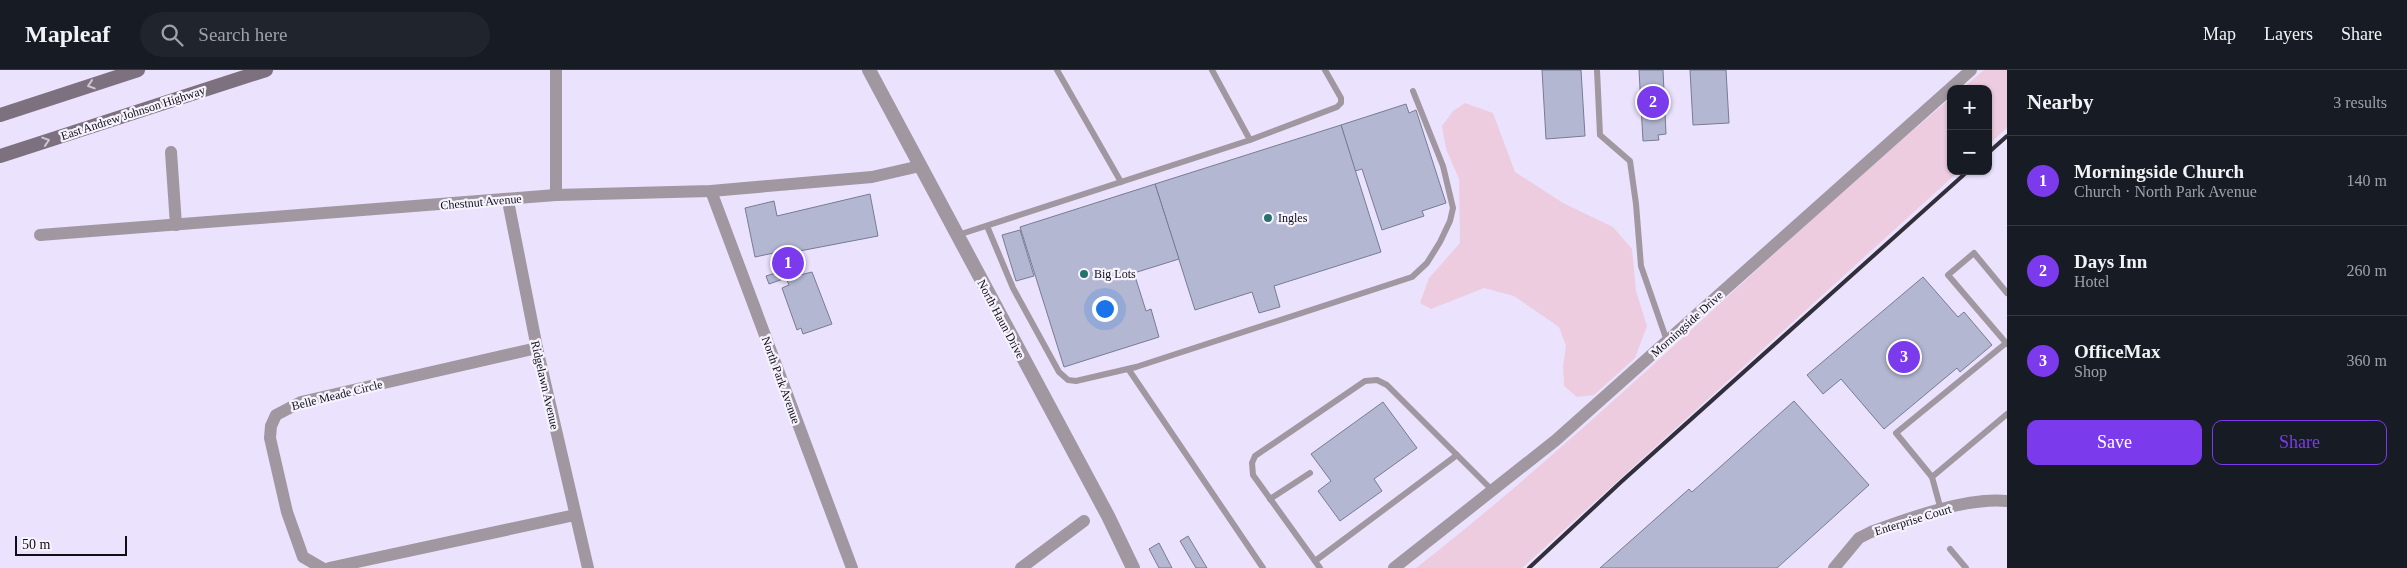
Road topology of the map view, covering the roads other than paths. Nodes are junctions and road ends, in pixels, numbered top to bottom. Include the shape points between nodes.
1 (138, 70) edge
2 (266, 70) edge
3 (556, 70) edge
4 (869, 70) edge
5 (1057, 70) edge
6 (1212, 70) edge
7 (1325, 70) edge
8 (1597, 70) edge
9 (1971, 70) edge
10 (1413, 91) dead end
11 (0, 114) edge
12 (1250, 140) junction
13 (171, 152) dead end
14 (0, 156) edge
15 (920, 166) junction
16 (1121, 182) junction
17 (711, 191) junction
18 (556, 195) junction
19 (508, 201) junction
20 (176, 225) junction
21 (987, 226) junction
22 (40, 235) dead end
23 (957, 236) junction
24 (2007, 293) edge
25 (1667, 341) junction
26 (2006, 343) edge
27 (537, 348) junction
28 (1129, 370) junction
29 (2007, 414) edge
30 (1457, 455) junction
31 (1310, 473) dead end
32 (1932, 477) junction
33 (1492, 490) junction
34 (1270, 498) junction
35 (2007, 501) edge
36 (1941, 511) junction
37 (575, 515) junction
38 (1084, 521) dead end
39 (1950, 549) dead end
40 (1315, 561) junction
41 (322, 568) edge
42 (329, 568) edge
43 (588, 568) edge
44 (852, 568) edge
45 (1021, 568) edge
46 (1133, 568) edge
47 (1263, 568) edge
48 (1320, 568) edge
49 (1394, 568) edge
50 (1834, 568) edge
51 (1966, 568) edge

1 -> 11 main road
14 -> 2 main road, East Andrew Johnson Highway
3 - 18 street
4 - 15 street, North Haun Drive
5 - 16 lane
6 - 12 lane
7 - 12 lane via 1341,98 1337,107
8 - 25 lane via 1600,135 1630,162 1641,266
9 - 25 street, Morningside Drive
10 - 28 lane via 1443,166 1453,208 1450,221 1427,263 1412,277
12 - 16 lane
13 - 20 street
15 - 17 street, Chestnut Avenue via 872,177
15 - 23 street, North Haun Drive
16 - 21 lane
17 - 18 street, Chestnut Avenue
17 - 44 street, North Park Avenue
18 - 19 street, Chestnut Avenue
19 - 20 street, Chestnut Avenue
19 - 27 street, Ridgelawn Avenue
20 - 22 street, Chestnut Avenue
21 - 23 lane
21 - 28 lane via 1013,288 1060,372 1068,380 1076,381
23 - 46 street, North Haun Drive
24 - 26 lane via 1974,253 1948,275
25 - 33 street, Morningside Drive via 1556,440
26 - 32 lane via 1896,433
27 - 37 street, Ridgelawn Avenue
27 - 41 street, Belle Meade Circle via 301,402 276,415 270,438 287,512 303,557
28 - 47 lane
29 - 32 lane
30 - 33 lane
30 - 34 lane via 1387,385 1376,380 1365,381 1255,456 1253,475
30 - 40 lane
31 - 34 lane
32 - 36 lane
33 - 49 street, Morningside Drive
34 - 40 lane
35 - 36 street, Enterprise Court via 1975,501
36 - 50 street, Enterprise Court via 1859,538
37 - 42 street
37 - 43 street, Ridgelawn Avenue
38 - 45 street
39 - 51 lane
40 - 48 lane

